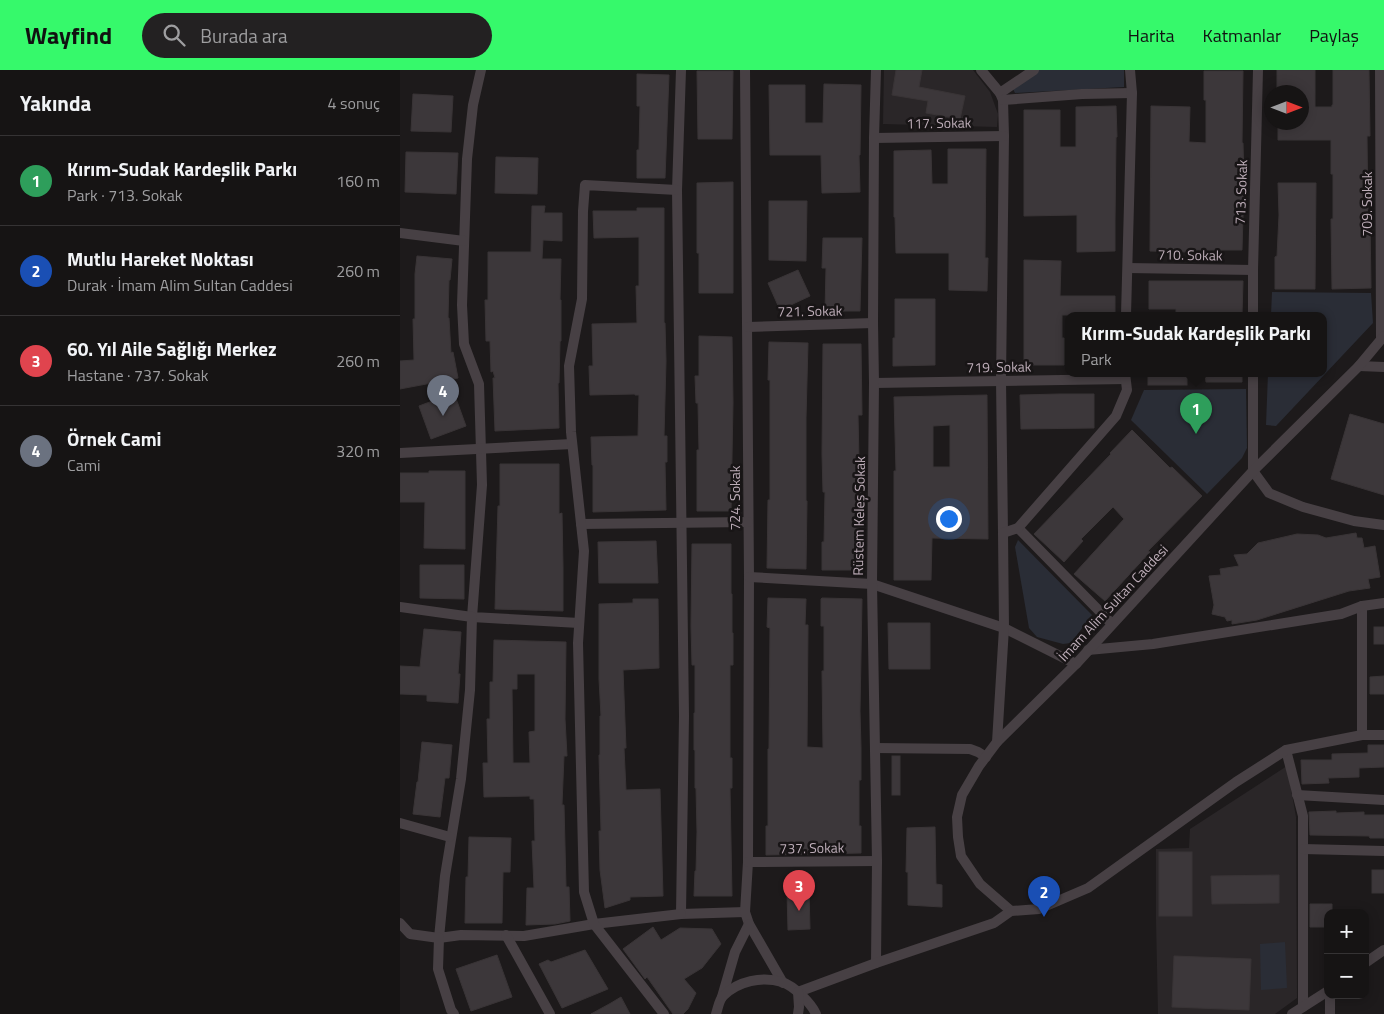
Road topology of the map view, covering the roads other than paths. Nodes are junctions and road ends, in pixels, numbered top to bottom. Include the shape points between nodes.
1 (481, 70) edge
2 (681, 70) edge
3 (744, 70) edge
4 (876, 70) edge
5 (982, 70) edge
6 (1034, 70) edge
7 (1130, 70) edge
8 (1258, 70) edge
9 (1380, 70) edge
10 (1132, 93) junction
11 (1002, 97) junction
12 (1004, 136) junction
13 (874, 138) junction
14 (677, 190) junction
15 (400, 233) edge
16 (464, 241) junction
17 (1128, 268) junction
18 (1253, 270) junction
19 (1126, 312) edge
20 (1253, 312) edge
21 (873, 324) junction
22 (748, 327) junction
23 (1383, 337) edge
24 (1359, 366) junction
25 (1384, 367) edge
26 (1094, 377) edge
27 (1125, 377) edge
28 (1253, 377) edge
29 (1001, 380) junction
30 (874, 383) junction
31 (572, 444) junction
32 (481, 448) junction
33 (400, 453) edge
34 (1253, 471) junction
35 (681, 522) junction
36 (748, 522) junction
37 (581, 524) junction
38 (1384, 525) edge
39 (1018, 528) junction
40 (1002, 533) junction
41 (749, 577) junction
42 (872, 584) junction
43 (1384, 603) edge
44 (1362, 606) junction
45 (400, 607) edge
46 (472, 617) junction
47 (579, 624) junction
48 (1112, 624) junction
49 (1004, 628) junction
50 (1088, 650) junction
51 (1076, 664) junction
52 (1362, 735) junction
53 (1384, 735) edge
54 (996, 742) junction
55 (875, 748) junction
56 (1286, 750) junction
57 (986, 757) junction
58 (1297, 794) junction
59 (1384, 800) edge
60 (400, 823) edge
61 (450, 837) junction
62 (1303, 849) junction
63 (1384, 851) edge
64 (877, 861) junction
65 (748, 862) junction
66 (1011, 911) junction
67 (745, 912) junction
68 (681, 914) junction
69 (400, 923) edge
70 (594, 924) junction
71 (749, 924) junction
72 (506, 935) junction
73 (439, 938) junction
74 (1384, 950) edge
75 (1369, 960) edge
76 (876, 963) junction
77 (783, 983) junction
78 (798, 992) junction
79 (1324, 994) edge
80 (722, 997) junction
81 (1330, 999) edge
82 (1303, 1007) junction
83 (454, 1014) edge
84 (550, 1014) edge
85 (664, 1014) edge
86 (716, 1014) edge
87 (798, 1014) edge
88 (816, 1014) edge
89 (1292, 1014) edge
90 (1330, 1014) edge

1 - 16 street via 473,104 467,159
2 - 14 street
3 - 22 street, 724. Sokak
4 - 13 street, Rüstem Keleş Sokak
5 - 11 street
6 - 11 street
7 - 10 street
8 - 18 street, 713. Sokak
9 - 23 street, 709. Sokak
10 - 11 street
10 - 17 street
11 - 12 street
12 - 13 street, 117. Sokak
12 - 29 street
13 - 21 street, Rüstem Keleş Sokak
14 - 31 street via 585,185 582,299 569,366
14 - 35 street
15 - 16 street
16 - 32 street via 464,344 479,384
17 - 18 street, 710. Sokak
17 - 19 street
18 - 20 street, 713. Sokak
21 - 22 street, 721. Sokak
21 - 30 street, Rüstem Keleş Sokak
22 - 36 street, 724. Sokak
23 - 24 street, İmam Alim Sultan Caddesi
24 - 25 street
24 - 34 street, İmam Alim Sultan Caddesi
26 - 29 street, 719. Sokak
27 - 39 street via 1127,390 1116,416
28 - 34 street
29 - 30 street, 719. Sokak
29 - 40 street
30 - 42 street, Rüstem Keleş Sokak
31 - 32 street
31 - 37 street
32 - 33 street
32 - 46 street via 482,485
34 - 38 street via 1269,493 1278,497 1346,519
34 - 48 street, İmam Alim Sultan Caddesi
35 - 36 street
35 - 37 street
35 - 68 street via 684,716
36 - 41 street, 724. Sokak
37 - 47 street via 584,551
39 - 40 street
39 - 48 street
40 - 49 street
41 - 42 street
41 - 65 street, 724. Sokak
42 - 49 street
42 - 55 street, Rüstem Keleş Sokak
43 - 44 street
44 - 50 street via 1341,614 1152,644
44 - 52 street
45 - 46 street
46 - 47 street
46 - 61 street via 470,690 461,779
47 - 70 street via 584,892
48 - 50 street, İmam Alim Sultan Caddesi
49 - 51 street
49 - 54 street
50 - 51 street, İmam Alim Sultan Caddesi
51 - 54 street, İmam Alim Sultan Caddesi
52 - 53 street
52 - 56 street
54 - 57 street, İmam Alim Sultan Caddesi
55 - 57 street via 970,749
55 - 64 street, Rüstem Keleş Sokak
56 - 58 street
56 - 66 street via 1088,888 1039,909
57 - 66 street, İmam Alim Sultan Caddesi via 962,794 957,817 960,856 980,884
58 - 59 street
58 - 62 street via 1303,816
60 - 61 street
61 - 73 street
62 - 63 street
62 - 82 street
64 - 65 street, 737. Sokak
64 - 76 street, Rüstem Keleş Sokak
65 - 67 street, 724. Sokak
66 - 76 street via 994,923
67 - 68 street
67 - 71 street, 724. Sokak
68 - 70 street
69 - 73 street via 410,934
70 - 72 street via 524,936
70 - 85 street
71 - 77 street, 724. Sokak
71 - 80 street via 735,952
72 - 73 street
72 - 84 street
73 - 83 street via 438,969
74 - 75 street
76 - 78 street
77 - 78 street
77 - 80 street via 765,980 741,983
78 - 87 street
78 - 88 street
79 - 82 street
80 - 86 street
81 - 90 street
82 - 89 street

